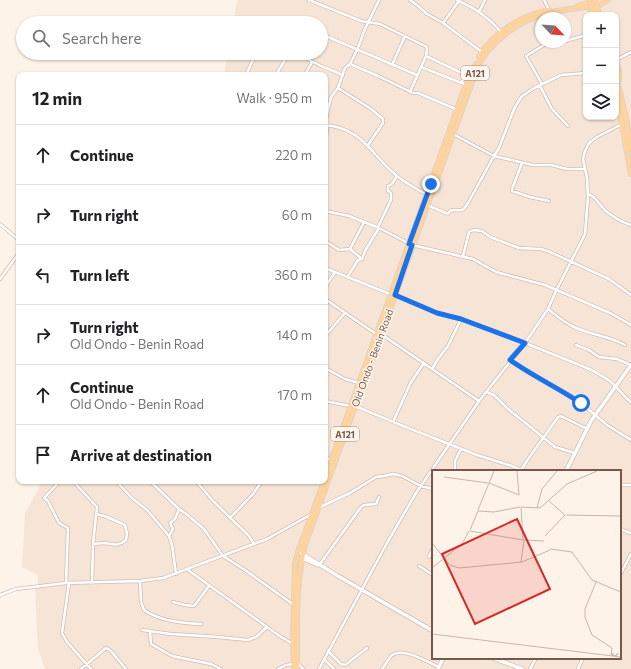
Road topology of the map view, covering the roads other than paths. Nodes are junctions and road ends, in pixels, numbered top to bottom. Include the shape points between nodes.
1 (309, 0) edge
2 (379, 0) edge
3 (410, 0) edge
4 (458, 0) edge
5 (485, 0) edge
6 (544, 0) edge
7 (595, 0) edge
8 (608, 0) edge
9 (589, 2) edge
10 (598, 4) edge
11 (550, 11) junction
12 (479, 12) junction
13 (592, 12) edge
14 (599, 12) edge
15 (369, 21) junction
16 (442, 23) junction
17 (502, 33) junction
18 (405, 36) junction
19 (583, 36) edge
20 (328, 37) edge
21 (571, 39) edge
22 (539, 48) edge
23 (357, 50) junction
24 (482, 52) junction
25 (631, 52) edge
26 (426, 56) junction
27 (619, 59) edge
28 (253, 60) edge
29 (285, 60) edge
30 (309, 60) edge
31 (315, 63) junction
32 (350, 64) junction
33 (392, 65) junction
34 (421, 67) junction
35 (247, 72) edge
36 (278, 72) edge
37 (307, 72) edge
38 (583, 73) edge
39 (343, 75) junction
40 (417, 75) junction
41 (461, 83) junction
42 (467, 85) junction
43 (541, 85) junction
44 (338, 88) junction
45 (619, 88) edge
46 (410, 92) junction
47 (619, 100) edge
48 (328, 110) edge
49 (458, 110) junction
50 (627, 123) edge
51 (328, 125) edge
52 (568, 126) dead end
53 (451, 136) junction
54 (630, 143) edge
55 (368, 145) junction
56 (631, 149) edge
57 (494, 156) junction
58 (522, 163) junction
59 (585, 169) junction
60 (631, 174) edge
61 (397, 176) junction
62 (427, 194) junction
63 (588, 194) junction
64 (549, 201) dead end
65 (426, 202) junction
66 (328, 212) edge
67 (364, 222) junction
68 (0, 224) edge
69 (631, 225) edge
70 (378, 228) junction
71 (16, 237) edge
72 (328, 243) edge
73 (410, 244) junction
74 (350, 249) junction
75 (463, 256) junction
76 (16, 257) edge
77 (362, 259) junction
78 (572, 262) junction
79 (328, 269) edge
80 (335, 272) junction
81 (348, 276) junction
82 (0, 279) edge
83 (328, 282) edge
84 (557, 289) junction
85 (393, 295) junction
86 (631, 295) edge
87 (328, 301) edge
88 (548, 310) junction
89 (345, 313) junction
90 (461, 319) junction
91 (631, 325) edge
92 (328, 333) edge
93 (378, 334) junction
94 (525, 343) junction
95 (576, 345) dead end
96 (625, 345) dead end
97 (510, 360) junction
98 (424, 363) junction
99 (631, 365) edge
100 (432, 369) junction
101 (328, 370) edge
102 (359, 383) junction
103 (615, 387) junction
104 (486, 392) junction
105 (479, 401) junction
106 (328, 402) edge
107 (631, 402) edge
108 (353, 406) junction
109 (594, 415) junction
110 (393, 422) junction
111 (587, 428) junction
112 (544, 439) junction
113 (631, 440) edge
114 (449, 444) junction
115 (461, 449) junction
116 (575, 453) junction
117 (328, 458) edge
118 (331, 460) junction
119 (328, 468) edge
120 (455, 470) dead end
121 (520, 470) edge
122 (523, 470) edge
123 (566, 470) edge
124 (328, 479) edge
125 (57, 484) edge
126 (76, 484) edge
127 (119, 484) edge
128 (153, 484) edge
129 (199, 484) edge
130 (260, 484) edge
131 (323, 484) edge
132 (326, 484) edge
133 (421, 486) junction
134 (432, 489) edge
135 (379, 497) dead end
136 (318, 508) junction
137 (179, 509) junction
138 (97, 514) junction
139 (314, 514) junction
140 (230, 518) junction
141 (621, 529) edge
142 (631, 533) edge
143 (169, 536) junction
144 (93, 544) junction
145 (254, 544) junction
146 (432, 550) edge
147 (631, 554) edge
148 (300, 555) junction
149 (223, 556) junction
150 (429, 557) dead end
151 (321, 566) junction
152 (418, 566) dead end
153 (187, 570) junction
154 (621, 573) edge
155 (176, 574) junction
156 (432, 574) edge
157 (140, 581) junction
158 (92, 582) junction
159 (66, 583) junction
160 (70, 583) junction
161 (209, 586) junction
162 (361, 589) junction
163 (0, 595) edge
164 (173, 602) dead end
165 (294, 605) junction
166 (201, 624) dead end
167 (267, 627) junction
168 (142, 630) dead end
169 (150, 631) junction
170 (432, 631) edge
171 (293, 644) junction
172 (367, 648) dead end
173 (328, 651) junction
174 (324, 659) junction
175 (496, 659) edge
176 (535, 659) edge
177 (583, 659) edge
178 (86, 664) junction
179 (343, 665) junction
180 (296, 666) edge
181 (439, 667) edge
182 (81, 669) edge
183 (90, 669) edge
184 (126, 669) edge
185 (221, 669) edge
186 (278, 669) edge
187 (303, 669) edge
188 (319, 669) edge
189 (334, 669) edge
190 (345, 669) edge
191 (382, 669) edge
192 (522, 669) edge
193 (530, 669) edge
194 (578, 669) edge

1 - 15 street via 361,21
2 - 15 street
3 - 16 street
4 - 12 street
4 - 16 street
5 - 12 street
6 - 11 street
7 - 14 main road, bridge
8 - 10 main road, A121
9 - 10 main road, A121 via 594,8
9 - 11 main road, Old Ondo - Benin Road / A121
9 - 13 main road, bridge
11 - 17 main road, Old Ondo - Benin Road / A121 via 528,16
11 - 53 main road, Old Ondo - Benin Road / A121 via 518,25 487,51 474,74
12 - 17 street via 488,17
15 - 18 street
15 - 23 street
16 - 24 street
17 - 24 main road, Old Ondo - Benin Road / A121
18 - 26 street via 427,47
18 - 33 street
19 - 21 street
20 - 23 street
22 - 43 street via 526,56
23 - 32 street
23 - 33 street
24 - 42 main road, Old Ondo - Benin Road / A121
25 - 27 street
26 - 34 street
26 - 41 street via 466,75
28 - 35 street
29 - 36 street
30 - 31 street
31 - 37 street via 312,62
31 - 39 street
32 - 39 street via 345,68
32 - 46 street
33 - 40 street
34 - 40 street
34 - 41 street
38 - 43 street via 561,75
39 - 44 street
40 - 46 street
41 - 42 street
42 - 49 main road, Old Ondo - Benin Road / A121
43 - 52 street via 552,109
43 - 57 street via 526,93 518,102
44 - 48 street via 330,100
44 - 55 street via 383,119
45 - 50 main road
46 - 49 street
47 - 50 main road
49 - 53 main road, Old Ondo - Benin Road / A121
50 - 54 main road
50 - 59 street via 604,132 589,143 583,159
50 - 60 main road
51 - 55 street via 351,132
53 - 57 street
53 - 62 main road, Old Ondo - Benin Road / A121
53 - 65 main road, Old Ondo - Benin Road / A121
54 - 56 main road
55 - 61 street
57 - 58 street
57 - 65 street via 463,210 453,209 448,214
58 - 59 street
58 - 64 street via 512,190 518,194
59 - 63 street
61 - 62 street
61 - 70 street via 388,186 391,197
62 - 65 main road, Old Ondo - Benin Road / A121
63 - 69 street via 594,196 611,215
63 - 78 street via 585,234
65 - 73 main road, Old Ondo - Benin Road / A121
65 - 73 main road, Old Ondo - Benin Road / A121
66 - 67 street
67 - 70 street
67 - 74 street
68 - 71 street
70 - 73 street
70 - 77 street
72 - 74 street via 339,250
73 - 75 street
73 - 85 main road, Old Ondo - Benin Road / A121
74 - 77 street
75 - 78 street via 469,232 473,230 482,231 490,237 518,248 541,249
75 - 84 street via 496,272
76 - 82 street
77 - 81 street via 358,260
78 - 84 street
78 - 86 street via 609,279
79 - 80 street
80 - 81 street
80 - 83 street
81 - 85 street
84 - 88 street
84 - 91 street via 610,312
85 - 90 street via 437,313
85 - 93 main road, Old Ondo - Benin Road / A121
87 - 89 street
88 - 94 street
88 - 96 street via 574,327
89 - 92 street
89 - 93 street
90 - 94 street
90 - 100 street via 448,346
93 - 98 street
93 - 102 main road, Old Ondo - Benin Road / A121
93 - 108 main road, Old Ondo - Benin Road / A121
94 - 97 street
94 - 103 street via 590,369
95 - 99 street via 599,357 617,359
97 - 104 street
97 - 109 street via 563,392
98 - 100 street
98 - 110 street via 411,382
99 - 103 street
100 - 105 street
101 - 102 street
102 - 108 main road, Old Ondo - Benin Road / A121
103 - 107 street
103 - 109 street
104 - 105 street
104 - 112 street via 494,395
105 - 114 street
106 - 108 street
108 - 110 street
108 - 118 main road, Old Ondo - Benin Road / A121
108 - 124 main road, Old Ondo - Benin Road / A121
109 - 111 street
109 - 113 street
110 - 114 street
111 - 112 street via 560,416
111 - 116 street
112 - 116 street via 555,447
112 - 122 street
114 - 115 street
114 - 133 street
115 - 120 street via 455,462
115 - 121 street
116 - 123 street
117 - 118 street
118 - 119 main road, Old Ondo - Benin Road / A121
125 - 159 street via 44,498 60,522 68,528
126 - 138 street via 96,506
127 - 143 street via 148,511
128 - 137 street
129 - 140 street
130 - 140 street
131 - 139 main road, Old Ondo - Benin Road / A121
132 - 136 main road, Old Ondo - Benin Road / A121
133 - 134 street
133 - 136 street via 393,474 376,478
133 - 162 street
135 - 151 street via 376,504 361,507
136 - 139 main road, Old Ondo - Benin Road / A121
137 - 143 street via 177,516 170,523 173,529
137 - 149 street via 204,529
138 - 144 street
138 - 144 street via 125,525 127,534 126,540 118,545
139 - 145 street
139 - 148 main road, Old Ondo - Benin Road / A121
140 - 145 street
141 - 142 street
143 - 155 street
144 - 158 street
145 - 149 street
146 - 150 street
147 - 154 street
148 - 151 street
148 - 165 main road, Old Ondo - Benin Road / A121
148 - 180 main road, Old Ondo - Benin Road / A121
149 - 153 street
149 - 165 street
151 - 162 street
152 - 156 street
153 - 155 street
153 - 161 street
155 - 157 street
157 - 158 street
157 - 166 street via 141,602 144,610 152,616 186,624
158 - 160 street
159 - 160 street
159 - 163 street via 21,588
160 - 178 street via 62,633
161 - 164 street via 194,606
161 - 167 street
162 - 170 street
162 - 173 street
165 - 171 main road, Old Ondo - Benin Road / A121
167 - 169 street via 256,637 248,640
167 - 171 street
168 - 169 street
169 - 185 street via 151,644 172,656 211,664
171 - 180 main road, Old Ondo - Benin Road / A121
172 - 179 street
173 - 174 street
173 - 179 street
174 - 188 street
174 - 189 street
175 - 192 street
176 - 193 street
177 - 194 street
178 - 182 street
178 - 183 street
178 - 184 street via 108,648
179 - 190 street
180 - 186 street via 286,664
180 - 187 street
181 - 191 street via 411,654 400,652 392,656

